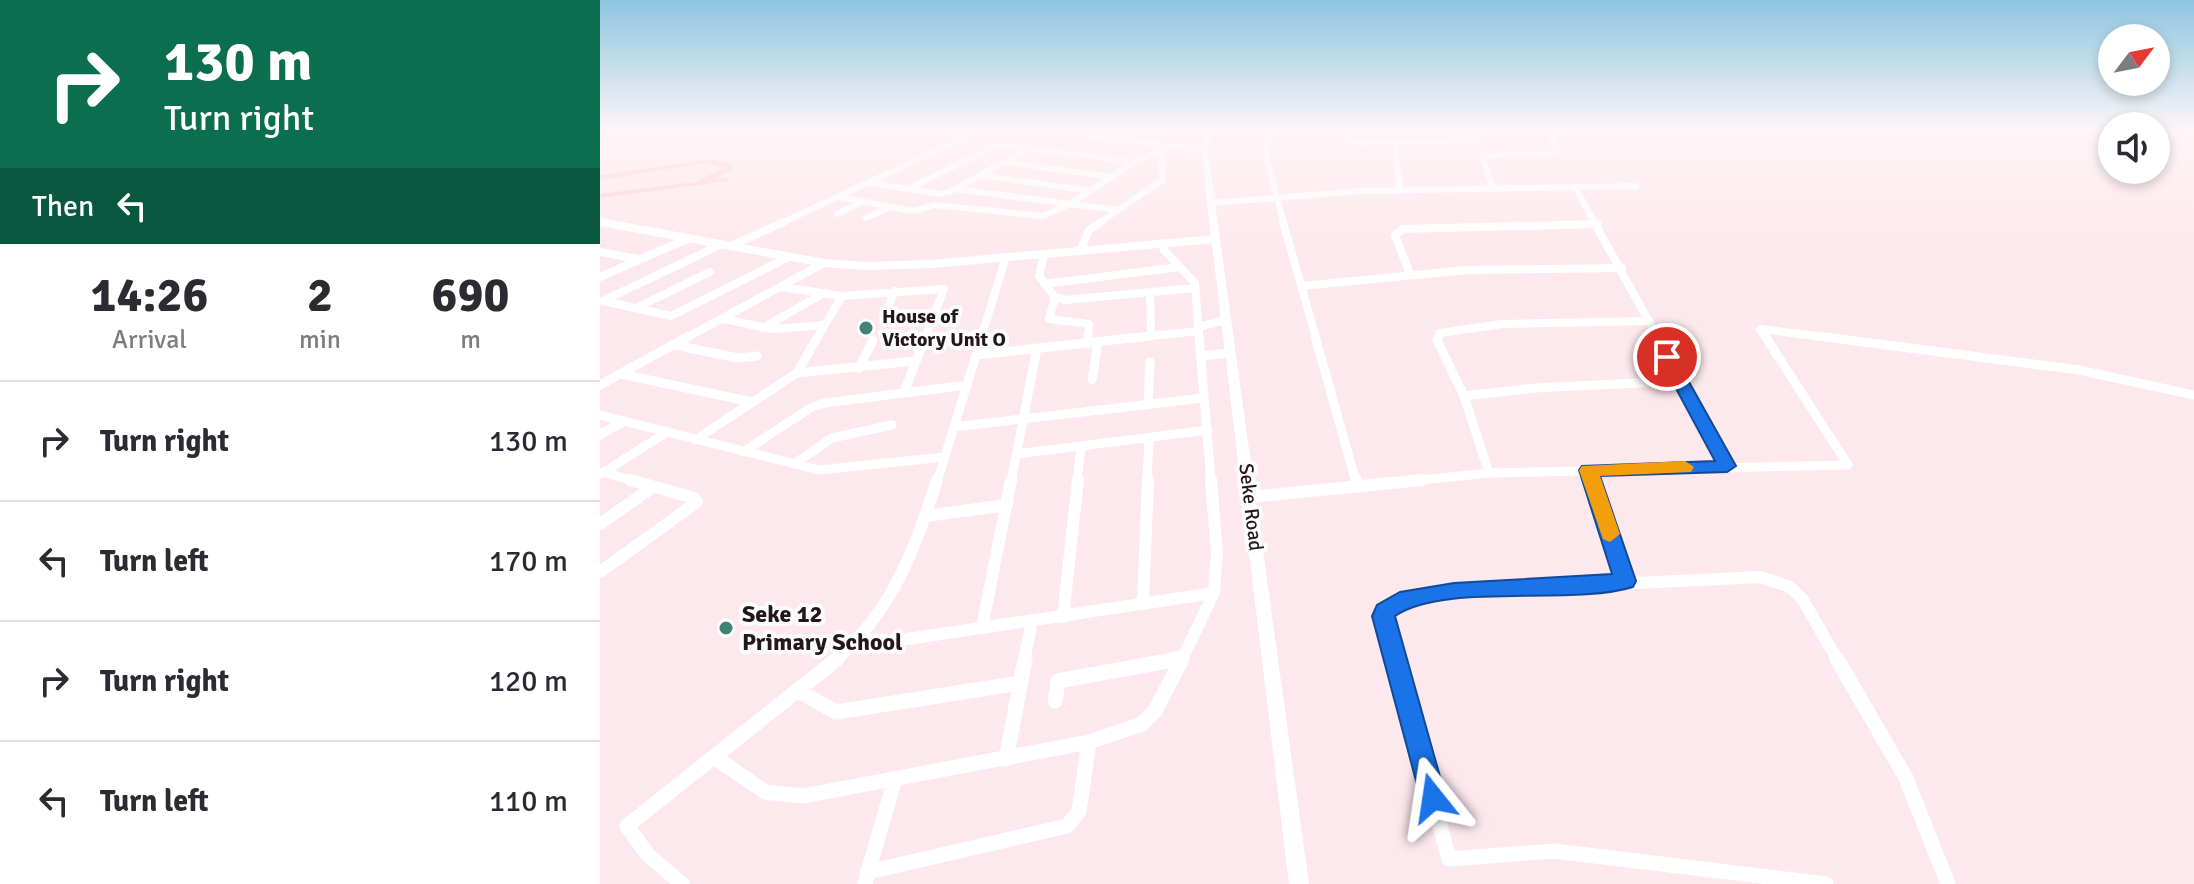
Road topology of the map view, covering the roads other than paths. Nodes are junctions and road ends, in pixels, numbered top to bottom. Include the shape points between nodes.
1 (892, 172) edge
2 (942, 172) edge
3 (983, 172) edge
4 (1078, 172) edge
5 (1120, 172) edge
6 (1162, 172) edge
7 (1207, 172) edge
8 (1270, 172) edge
9 (1398, 172) edge
10 (1487, 172) edge
11 (978, 175) junction
12 (1113, 177) junction
13 (869, 183) junction
14 (1636, 186) dead end
15 (1576, 188) junction
16 (908, 189) junction
17 (955, 189) junction
18 (1493, 189) junction
19 (1400, 190) junction
20 (1091, 191) junction
21 (838, 197) junction
22 (1276, 197) junction
23 (861, 202) junction
24 (1211, 203) junction
25 (1070, 204) junction
26 (889, 207) junction
27 (1118, 210) junction
28 (837, 214) dead end
29 (866, 218) dead end
30 (600, 222) edge
31 (1598, 224) junction
32 (689, 238) junction
33 (1215, 239) junction
34 (721, 244) junction
35 (731, 246) junction
36 (1163, 247) junction
37 (1080, 251) junction
38 (600, 252) edge
39 (790, 257) junction
40 (1006, 257) junction
41 (1043, 257) junction
42 (640, 260) junction
43 (824, 263) junction
44 (1179, 267) junction
45 (1622, 268) junction
46 (710, 272) dead end
47 (1410, 274) junction
48 (600, 277) edge
49 (1045, 284) junction
50 (1301, 286) junction
51 (781, 287) junction
52 (1195, 288) junction
53 (895, 291) junction
54 (1150, 293) junction
55 (820, 295) junction
56 (842, 296) junction
57 (1055, 297) junction
58 (635, 309) junction
59 (886, 311) dead end
60 (723, 319) junction
61 (1227, 320) junction
62 (1649, 321) junction
63 (825, 325) junction
64 (762, 328) junction
65 (1198, 329) junction
66 (1151, 336) junction
67 (873, 340) dead end
68 (1093, 342) junction
69 (674, 345) junction
70 (1037, 348) junction
71 (1230, 353) junction
72 (976, 355) junction
73 (757, 356) dead end
74 (1201, 356) junction
75 (915, 361) junction
76 (1150, 362) dead end
77 (859, 368) junction
78 (797, 373) junction
79 (620, 374) junction
80 (1092, 380) dead end
81 (1679, 381) junction
82 (600, 385) edge
83 (967, 385) junction
84 (904, 392) junction
85 (2194, 395) edge
86 (1464, 396) junction
87 (1203, 398) junction
88 (752, 402) junction
89 (1148, 404) junction
90 (600, 415) edge
91 (1025, 417) junction
92 (624, 421) junction
93 (892, 425) dead end
94 (954, 427) junction
95 (1208, 430) junction
96 (667, 432) junction
97 (600, 435) edge
98 (1149, 439) junction
99 (695, 440) junction
100 (1081, 447) junction
101 (743, 452) junction
102 (1017, 454) junction
103 (945, 457) junction
104 (794, 464) junction
105 (1727, 466) junction
106 (1589, 470) junction
107 (601, 473) edge
108 (1489, 473) junction
109 (1357, 484) junction
110 (653, 487) junction
111 (1249, 497) junction
112 (1007, 505) junction
113 (926, 516) junction
114 (600, 524) edge
115 (600, 572) edge
116 (1625, 581) junction
117 (1214, 593) junction
118 (1143, 604) junction
119 (1063, 617) junction
120 (1032, 621) junction
121 (982, 628) junction
122 (860, 639) junction
123 (1183, 658) junction
124 (1020, 683) junction
125 (800, 692) junction
126 (1055, 701) dead end
127 (1089, 742) junction
128 (716, 758) junction
129 (1006, 759) junction
130 (895, 779) junction
131 (867, 878) edge
132 (680, 883) edge
133 (1299, 884) edge
134 (1826, 884) edge
135 (1948, 884) edge

1 - 13 street
2 - 16 street
3 - 11 street
4 - 12 street
5 - 12 street
6 - 27 street via 1163,180
7 - 24 main road, Seke Road
8 - 22 street
9 - 19 street
10 - 18 street
11 - 17 street
11 - 20 street
12 - 20 street
13 - 16 street
13 - 21 street
14 - 15 street
15 - 18 street
15 - 31 street
16 - 17 street via 939,194
17 - 25 street
18 - 19 street
19 - 22 street
20 - 25 street
21 - 23 street
21 - 35 street
22 - 24 street
22 - 50 street
23 - 26 street
23 - 28 street
24 - 33 main road, Seke Road
25 - 26 street via 1040,217 935,205 914,211
25 - 27 street
26 - 29 street
27 - 37 street via 1089,230
30 - 32 street
31 - 45 street
31 - 47 street via 1403,229 1395,235
32 - 34 street
32 - 42 street
33 - 36 street
33 - 61 main road, Seke Road
34 - 35 street
34 - 58 street via 603,301
35 - 39 street
36 - 37 street
36 - 41 street
36 - 44 street
37 - 41 street
38 - 42 street
39 - 43 street
39 - 58 street via 671,316
40 - 41 street
40 - 43 street via 904,266
40 - 72 street
41 - 49 street via 1039,276
42 - 48 street
43 - 51 street
44 - 49 street
44 - 52 street
45 - 47 street
45 - 62 street
46 - 58 street
47 - 50 street
49 - 57 street
50 - 109 street
51 - 55 street
51 - 60 street
52 - 54 street
52 - 65 street
53 - 56 street
53 - 59 street
53 - 75 street via 944,289
54 - 57 street via 1071,301
54 - 66 street
55 - 56 street
55 - 64 street
56 - 63 street
57 - 68 street via 1051,321 1089,324
60 - 64 street
60 - 69 street
61 - 65 street
61 - 71 main road, Seke Road
62 - 81 street
62 - 86 street via 1502,324 1440,333 1437,340
63 - 64 street
63 - 78 street
65 - 66 street
65 - 74 street
66 - 68 street
67 - 77 street
68 - 70 street
68 - 80 street
69 - 73 street via 738,358
69 - 79 street
70 - 72 street
70 - 91 street
71 - 74 street
71 - 111 main road, Seke Road
72 - 83 street
74 - 87 street
75 - 77 street
75 - 84 street
76 - 89 street
77 - 78 street
78 - 88 street
79 - 82 street
79 - 88 street
81 - 86 street
81 - 105 street
83 - 84 street
83 - 94 street
84 - 101 street via 812,407
85 - 105 street via 2079,370 1760,329 1848,465
86 - 108 street
87 - 89 street
87 - 95 street
88 - 99 street
89 - 91 street
90 - 92 street
91 - 94 street
91 - 102 street
92 - 96 street
92 - 97 street
93 - 104 street via 832,438
94 - 103 street
95 - 98 street
95 - 117 street via 1217,554
96 - 99 street
96 - 107 street
98 - 100 street
98 - 118 street
99 - 101 street
100 - 102 street
100 - 119 street
101 - 104 street
102 - 112 street
103 - 104 street via 829,470
103 - 113 street
105 - 106 street
106 - 108 street
106 - 116 street
107 - 110 street
108 - 109 street
109 - 111 street
110 - 114 street
110 - 115 street via 697,502
111 - 133 main road, Seke Road
112 - 113 street
112 - 121 street
113 - 122 street via 906,571
116 - 134 street via 1454,592 1400,601 1385,611 1449,859 1554,851
116 - 135 street via 1760,577 1790,587 1803,600 1906,778
117 - 118 street
117 - 123 street
118 - 119 street
119 - 120 street
120 - 121 street
120 - 124 street
121 - 122 street via 894,641
122 - 125 street
123 - 126 street via 1058,681
123 - 127 street via 1147,719
124 - 125 street via 836,712
124 - 129 street
125 - 128 street
127 - 129 street
127 - 131 street via 1079,811 1067,826
128 - 130 street via 757,790 778,798
128 - 132 street via 627,826 648,855
129 - 130 street
130 - 131 street

